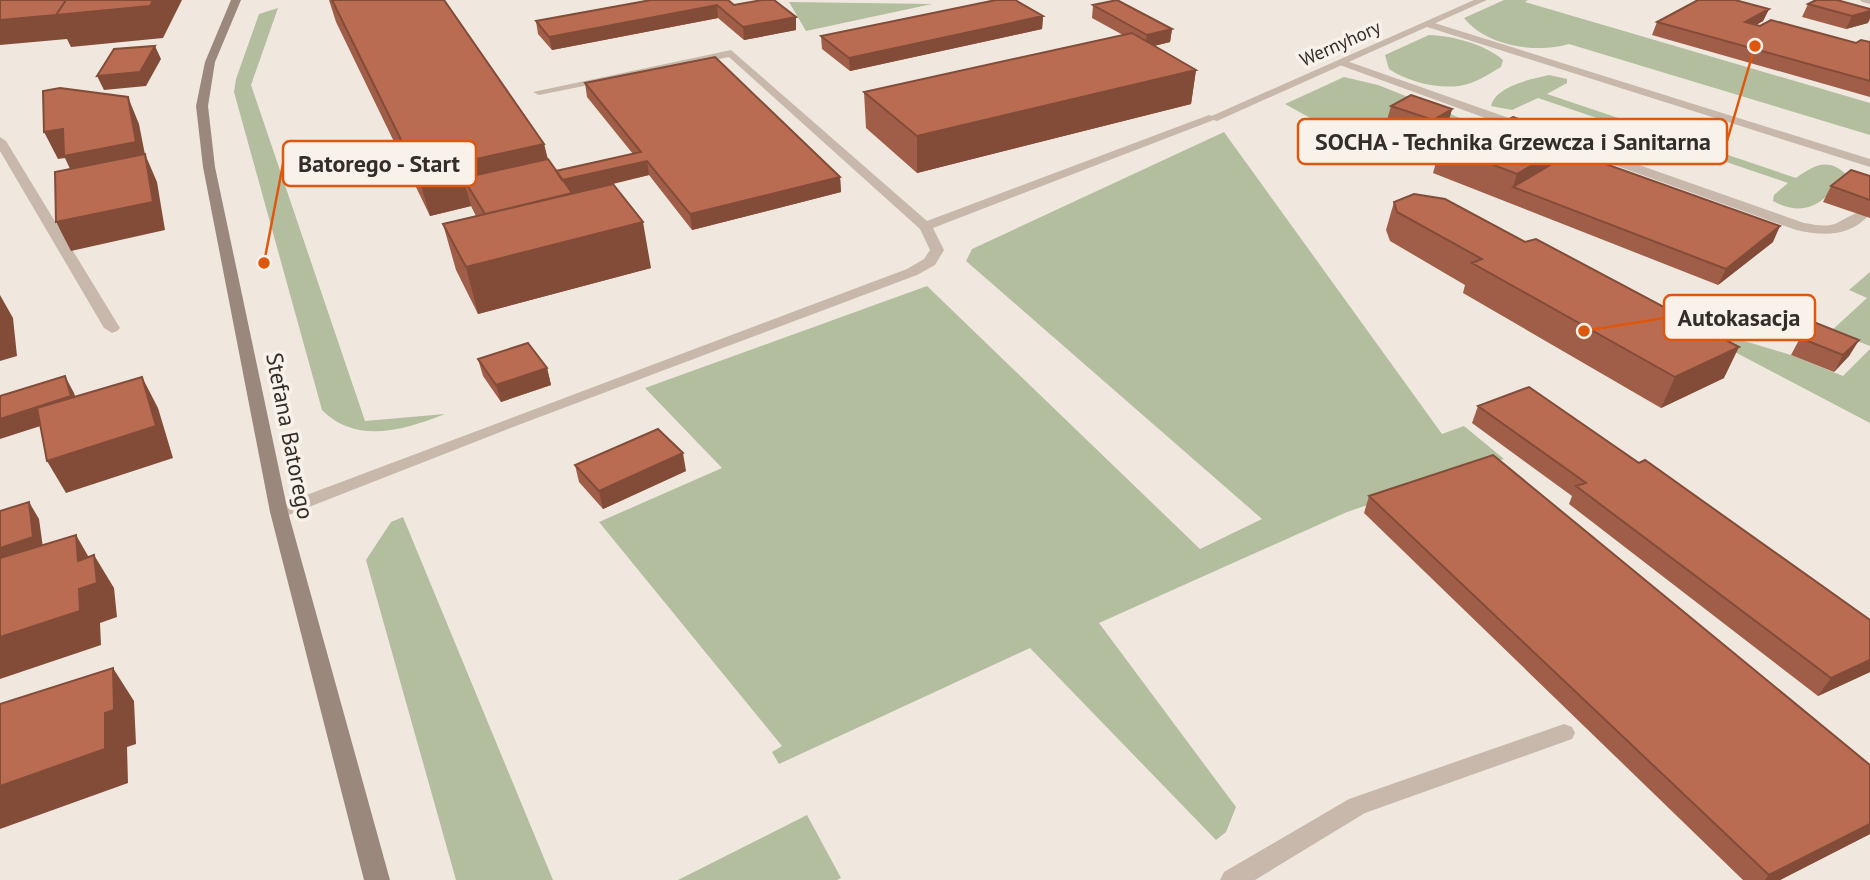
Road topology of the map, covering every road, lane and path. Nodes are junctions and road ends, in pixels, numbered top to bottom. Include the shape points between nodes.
1 (236, 0) edge
2 (1482, 0) edge
3 (1865, 0) edge
4 (1870, 1) edge
5 (1428, 23) junction
6 (1340, 62) junction
7 (538, 92) dead end
8 (0, 141) edge
9 (1870, 163) edge
10 (1862, 215) dead end
11 (925, 226) junction
12 (112, 328) dead end
13 (279, 512) junction
14 (1564, 733) dead end
15 (377, 880) edge
16 (1233, 880) edge

1 - 13 street, Stefana Batorego via 211,62 202,106 209,167
2 - 5 street, Wernyhory
3 - 4 street
5 - 6 street, Wernyhory
5 - 9 street
6 - 10 street via 1801,227 1846,229
6 - 11 street, Wernyhory via 1213,118
7 - 11 street via 731,53
8 - 12 street
11 - 13 street via 937,250 930,262 912,272
13 - 15 street, Stefana Batorego
14 - 16 street via 1357,806

